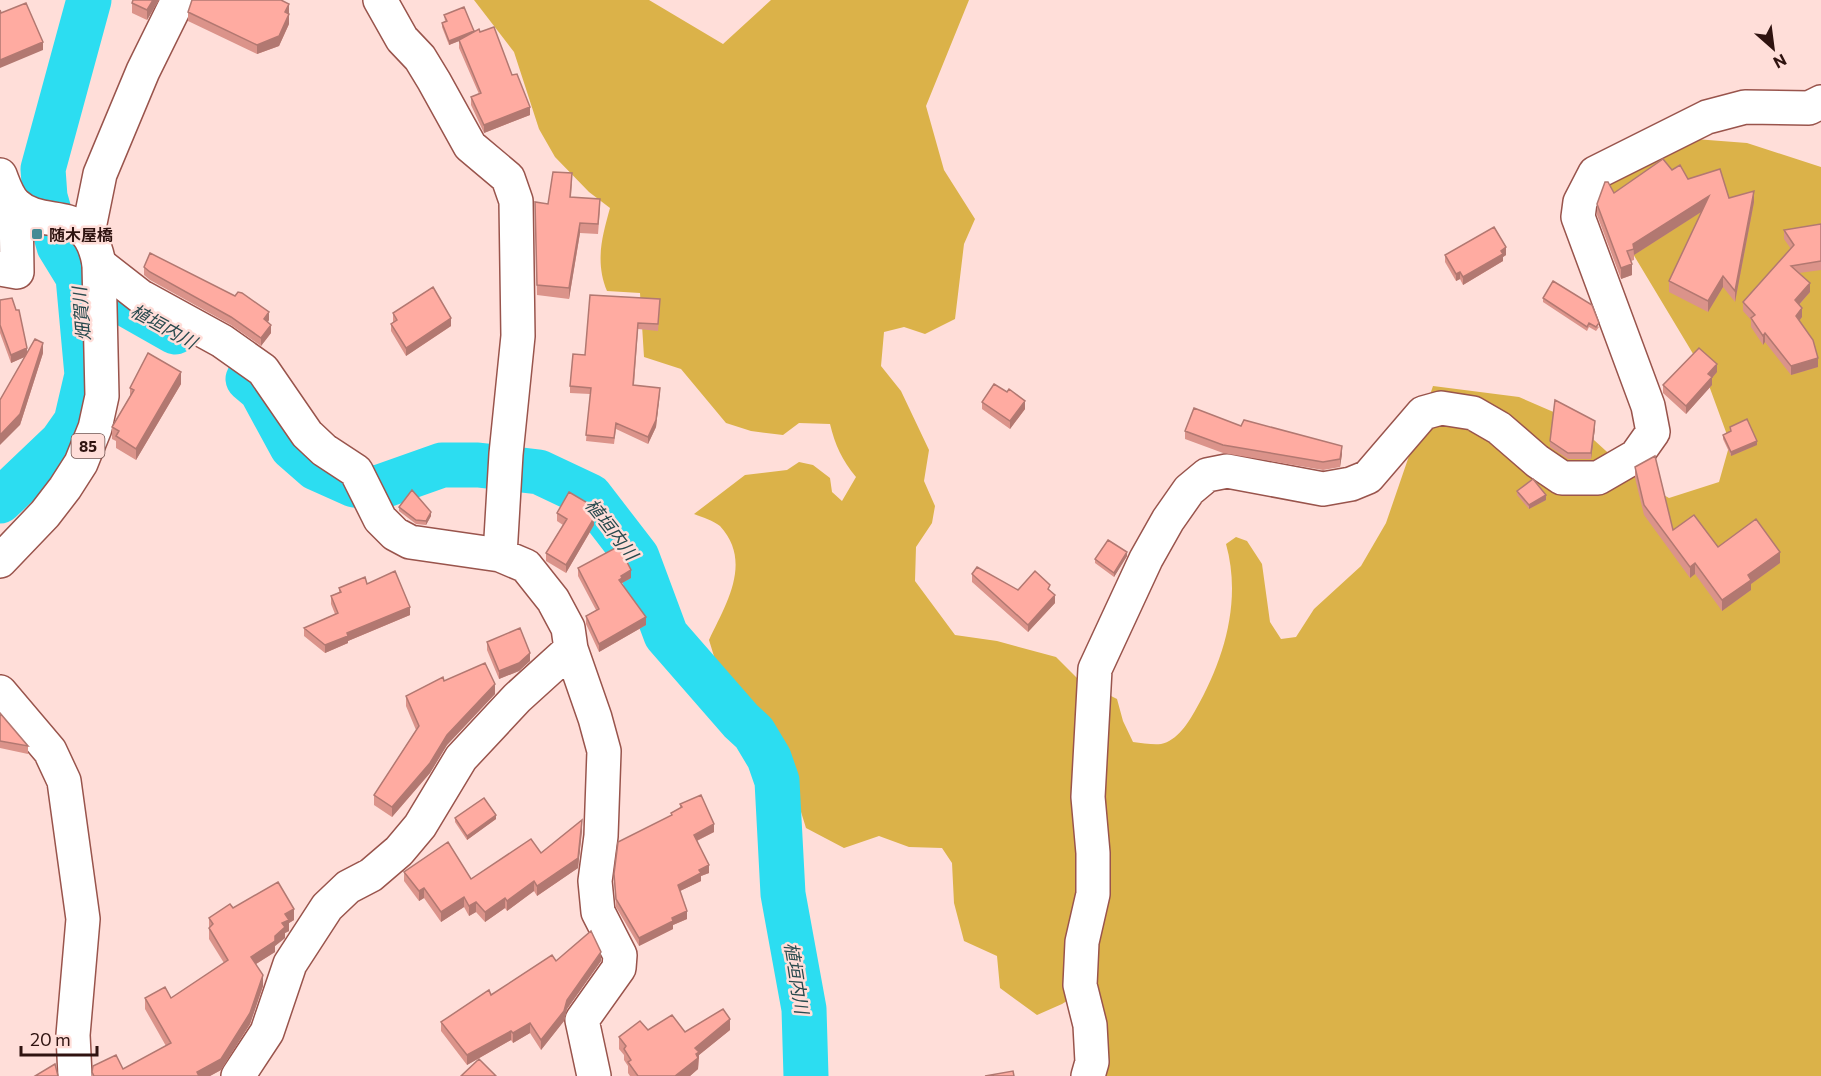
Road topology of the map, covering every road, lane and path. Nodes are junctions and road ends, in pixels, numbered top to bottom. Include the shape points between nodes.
1 (178, 0) edge
2 (381, 0) edge
3 (1821, 102) edge
4 (0, 175) edge
5 (22, 208) junction
6 (79, 227) junction
7 (0, 269) edge
8 (99, 282) junction
9 (500, 555) junction
10 (0, 561) edge
11 (572, 649) junction
12 (0, 692) edge
13 (75, 1076) edge
14 (238, 1076) edge
15 (594, 1076) edge
16 (1088, 1076) edge

1 - 6 street via 143,71
2 - 9 street via 402,39 420,58 470,146 508,178 516,201 518,336
3 - 16 street via 1809,108 1744,107 1707,117 1594,173 1580,202 1578,217 1647,406 1653,432 1635,456 1598,478 1562,478 1473,412 1441,408 1424,413 1368,477 1351,484 1323,489 1227,471 1207,476 1189,490 1146,559 1095,669 1088,797 1093,894 1082,942 1080,985 1090,1025 1092,1062
4 - 5 street via 7,192
5 - 6 street
5 - 7 street via 17,272
6 - 8 street, 85 via 96,248
8 - 9 street via 140,296 222,340 263,370 307,434 356,471 380,519 394,534 419,544
8 - 10 street, 85 via 102,396 95,428 81,463 65,488
9 - 11 street via 526,566 540,580 568,628
11 - 14 street via 517,698 461,758 420,826 399,851 327,907 290,964 267,1032
11 - 15 street via 604,751 595,881 598,912 620,955 619,968 582,1020
12 - 13 street via 50,751 64,781 83,920 73,1035

